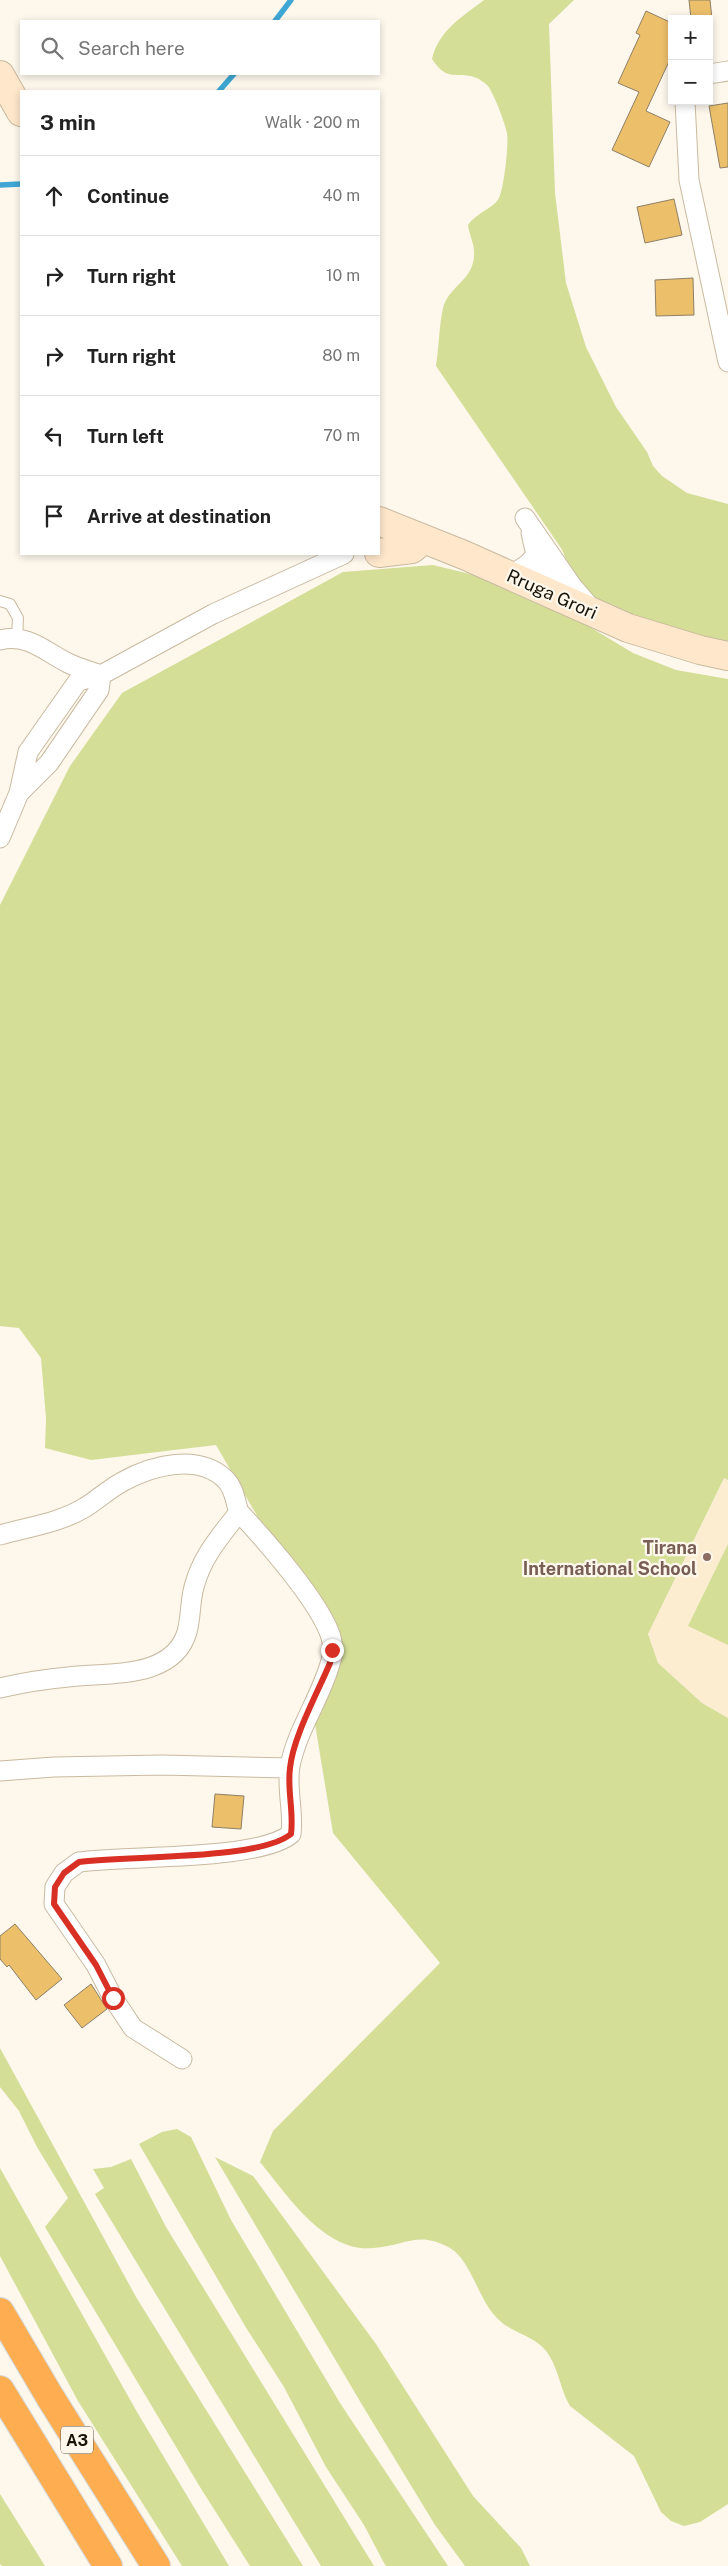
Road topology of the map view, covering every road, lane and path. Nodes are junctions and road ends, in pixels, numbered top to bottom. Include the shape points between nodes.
1 (728, 71) edge
2 (713, 73) edge
3 (0, 75) edge
4 (685, 105) edge
5 (20, 110) edge
6 (728, 362) edge
7 (381, 529) edge
8 (423, 540) junction
9 (380, 553) edge
10 (342, 555) edge
11 (536, 555) junction
12 (510, 576) junction
13 (557, 596) junction
14 (0, 601) edge
15 (594, 612) junction
16 (9, 639) edge
17 (728, 656) edge
18 (101, 675) junction
19 (0, 838) edge
20 (238, 1512) junction
21 (0, 1535) edge
22 (0, 1688) edge
23 (290, 1768) junction
24 (0, 1771) edge
25 (182, 2059) dead end
26 (0, 2312) edge
27 (0, 2390) edge
28 (108, 2566) edge
29 (156, 2566) edge

1 - 2 street
3 - 5 main road
4 - 6 street via 689,180
7 - 8 main road, Rruga Grori
8 - 9 main road via 412,549
8 - 12 main road, Rruga Grori
10 - 18 street via 213,614
11 - 12 street
11 - 13 street
11 - 15 street via 525,518
12 - 13 main road, Rruga Grori
13 - 15 main road, Rruga Grori
14 - 16 lane via 10,604 18,618
15 - 17 main road, Rruga Grori via 659,639
16 - 18 street via 45,648 69,664
18 - 19 street via 78,681 28,752 19,793
20 - 21 street via 233,1491 226,1480 208,1468 186,1463 146,1470 58,1520
20 - 22 street via 203,1558 189,1607 187,1632 175,1653 156,1666 137,1672 49,1678
20 - 23 street via 263,1538 317,1609 331,1638 330,1663 296,1743
23 - 24 street via 162,1765
23 - 25 street via 291,1834 280,1843 235,1851 79,1862 64,1873 55,1887 54,1904 96,1965 133,2028
26 - 29 highway, A3
27 - 28 highway, A3

